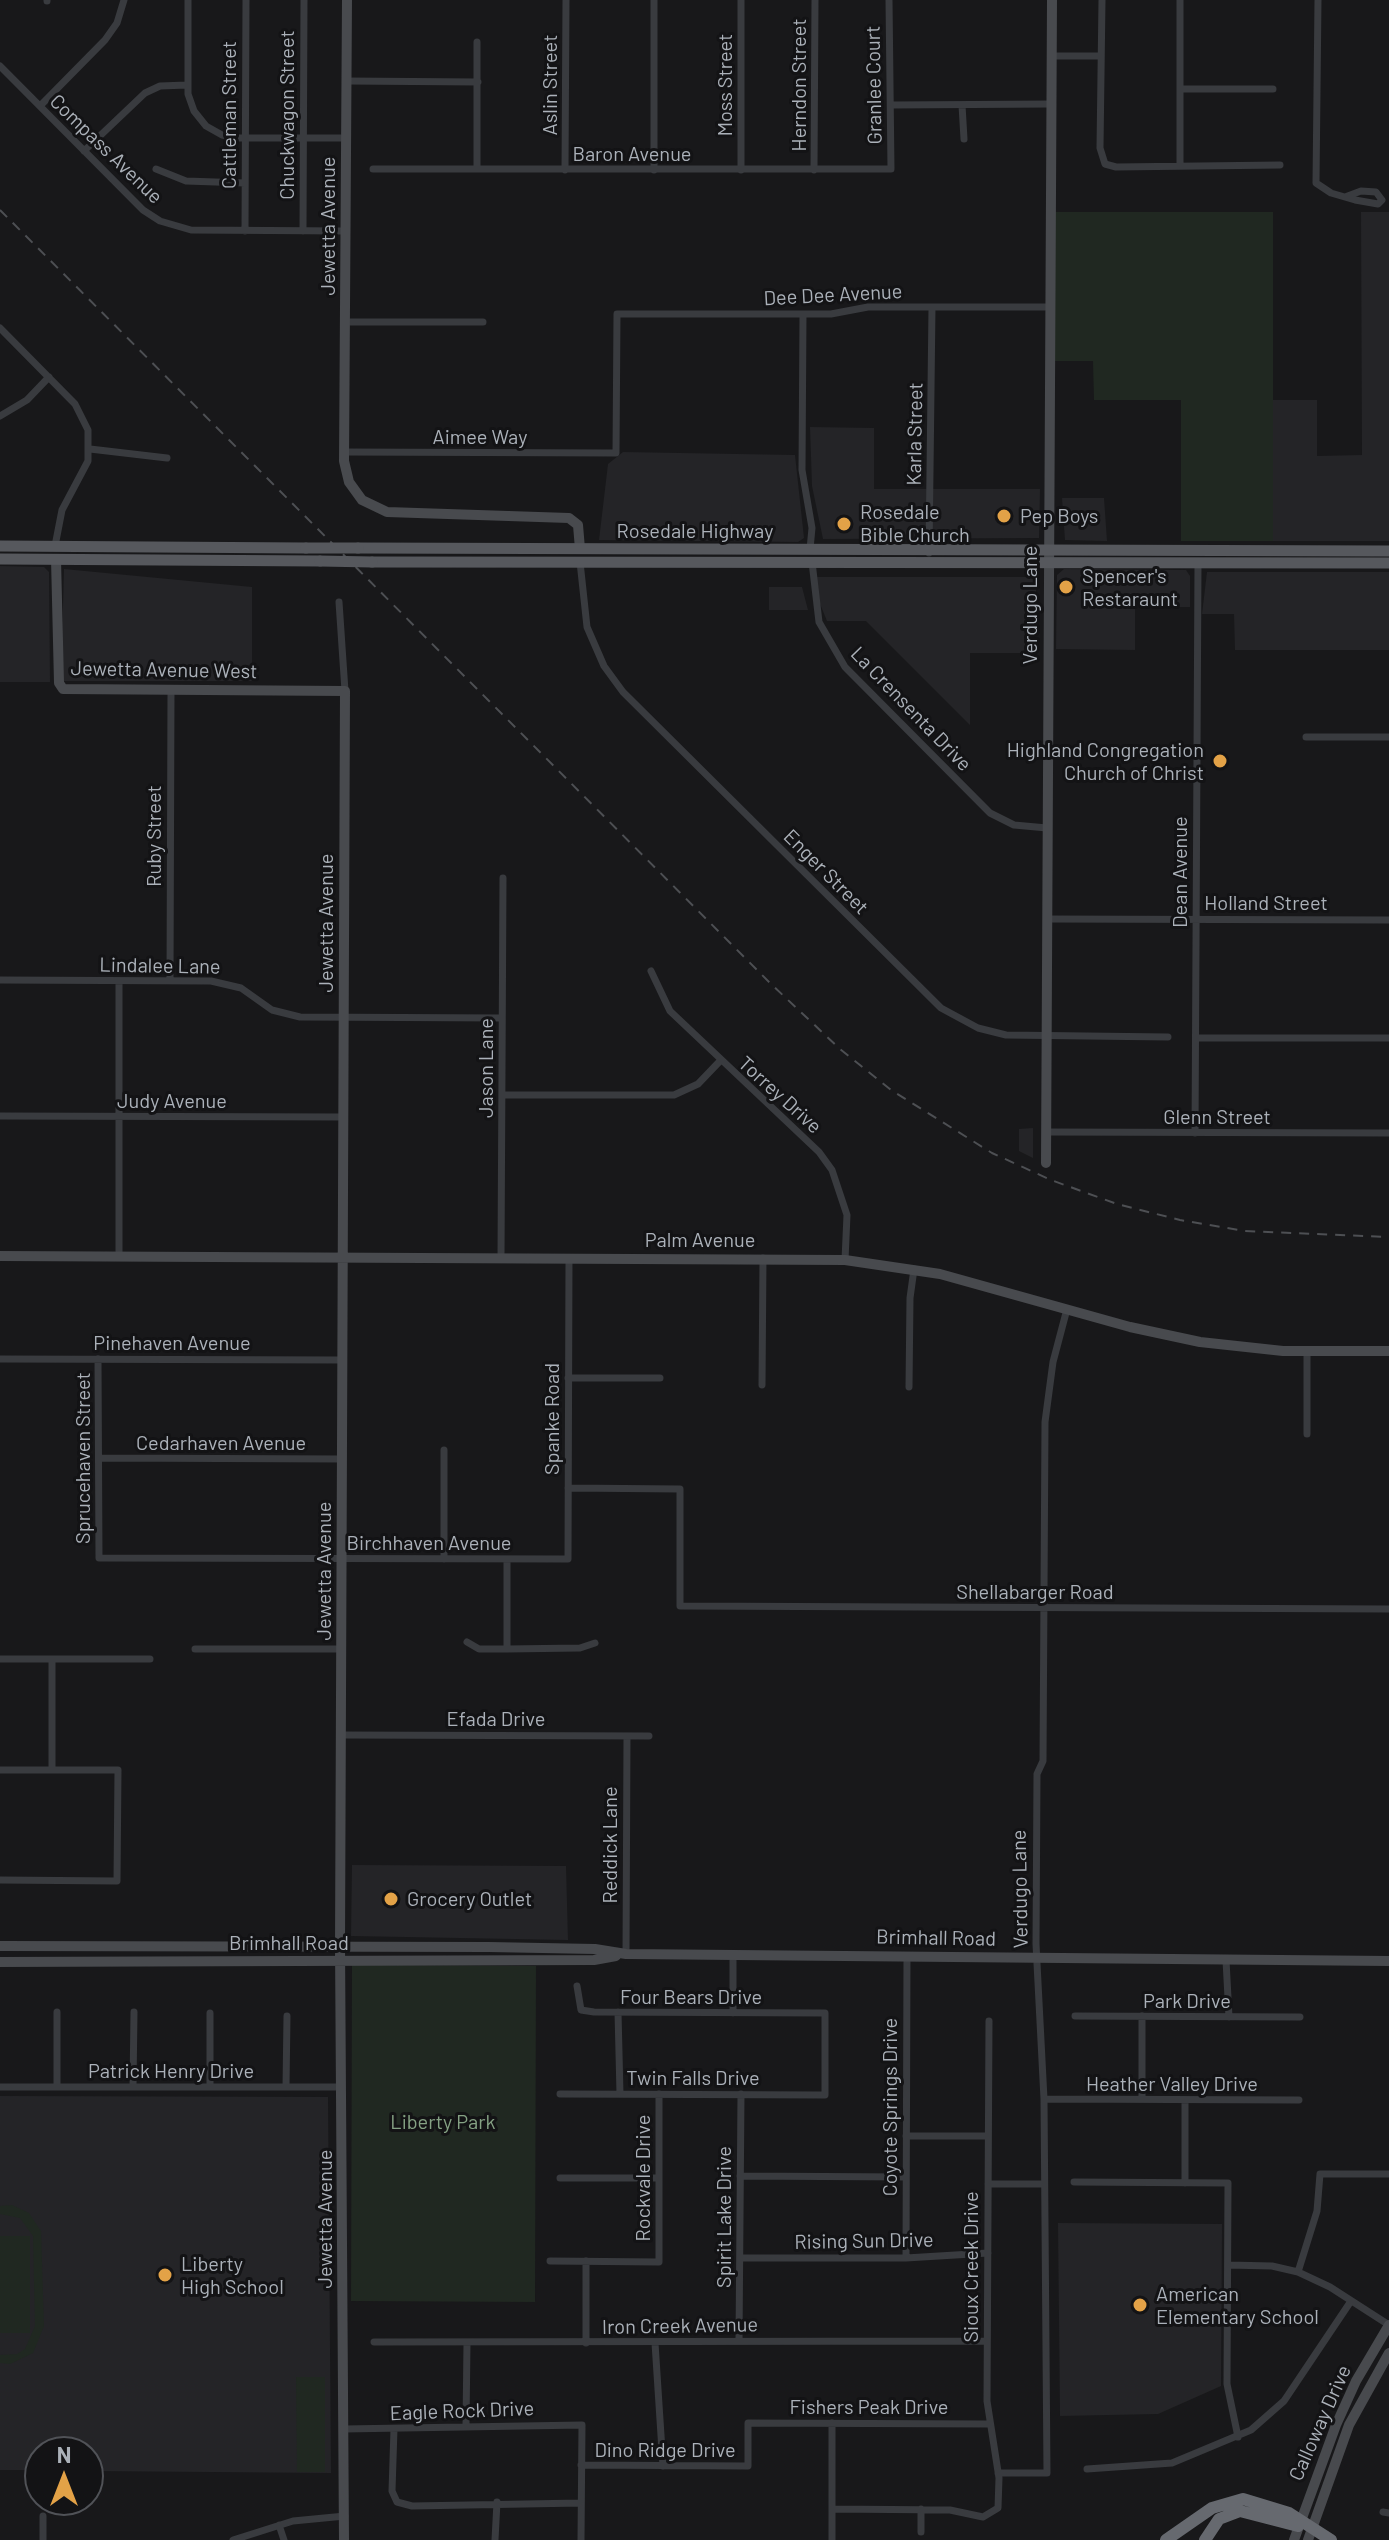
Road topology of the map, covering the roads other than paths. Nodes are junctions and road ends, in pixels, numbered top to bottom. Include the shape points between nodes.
1 (124, 0) edge
2 (188, 0) edge
3 (246, 0) edge
4 (304, 0) edge
5 (347, 0) edge
6 (566, 0) edge
7 (654, 0) edge
8 (741, 0) edge
9 (815, 0) edge
10 (889, 0) edge
11 (1052, 0) edge
12 (1102, 0) edge
13 (1180, 0) edge
14 (1318, 0) edge
15 (477, 42) dead end
16 (1052, 56) junction
17 (1101, 56) junction
18 (0, 66) edge
19 (347, 81) junction
20 (478, 82) junction
21 (187, 85) junction
22 (1180, 89) junction
23 (1273, 89) dead end
24 (1052, 104) junction
25 (891, 105) junction
26 (962, 105) junction
27 (40, 106) junction
28 (245, 138) junction
29 (303, 138) junction
30 (347, 138) junction
31 (964, 139) dead end
32 (84, 151) junction
33 (1280, 165) dead end
34 (1180, 166) junction
35 (156, 169) dead end
36 (373, 169) dead end
37 (477, 169) junction
38 (891, 169) joint
39 (565, 170) junction
40 (654, 170) junction
41 (741, 170) junction
42 (814, 170) junction
43 (245, 183) junction
44 (1345, 197) dead end
45 (245, 231) junction
46 (303, 231) junction
47 (346, 231) junction
48 (932, 307) junction
49 (1051, 307) junction
50 (803, 314) junction
51 (346, 322) junction
52 (483, 322) dead end
53 (0, 328) edge
54 (49, 377) junction
55 (0, 416) edge
56 (90, 449) junction
57 (344, 452) junction
58 (616, 453) joint
59 (167, 458) dead end
60 (0, 546) edge
61 (580, 549) junction
62 (661, 549) junction
63 (1172, 550) junction
64 (1293, 550) junction
65 (1389, 551) edge
66 (55, 553) junction
67 (0, 556) edge
68 (811, 556) junction
69 (930, 556) junction
70 (1048, 556) junction
71 (450, 562) junction
72 (580, 562) junction
73 (1121, 563) junction
74 (1198, 563) junction
75 (1389, 563) edge
76 (339, 602) dead end
77 (171, 691) junction
78 (345, 691) junction
79 (1306, 737) dead end
80 (1389, 737) edge
81 (1047, 828) junction
82 (503, 878) dead end
83 (1047, 919) junction
84 (1196, 919) junction
85 (1389, 920) edge
86 (651, 971) dead end
87 (0, 980) edge
88 (119, 981) junction
89 (170, 981) junction
90 (344, 1018) junction
91 (502, 1018) junction
92 (1046, 1037) junction
93 (1168, 1037) dead end
94 (1196, 1038) junction
95 (1389, 1038) edge
96 (720, 1061) junction
97 (502, 1095) junction
98 (0, 1116) edge
99 (119, 1116) junction
100 (344, 1117) junction
101 (1046, 1132) junction
102 (1195, 1133) junction
103 (1389, 1133) edge
104 (1046, 1163) dead end
105 (0, 1256) edge
106 (119, 1256) junction
107 (343, 1256) junction
108 (501, 1257) junction
109 (569, 1258) junction
110 (763, 1258) junction
111 (845, 1260) junction
112 (914, 1269) junction
113 (1067, 1309) junction
114 (1307, 1351) junction
115 (1389, 1351) edge
116 (0, 1359) edge
117 (98, 1359) junction
118 (343, 1360) junction
119 (568, 1378) junction
120 (660, 1378) dead end
121 (762, 1385) dead end
122 (909, 1387) dead end
123 (1307, 1434) dead end
124 (444, 1450) dead end
125 (99, 1458) junction
126 (343, 1459) junction
127 (568, 1488) junction
128 (99, 1558) joint
129 (342, 1558) junction
130 (444, 1559) junction
131 (507, 1559) junction
132 (568, 1559) joint
133 (1044, 1608) junction
134 (1389, 1609) edge
135 (467, 1642) dead end
136 (595, 1643) dead end
137 (195, 1649) dead end
138 (342, 1649) junction
139 (507, 1649) junction
140 (0, 1659) edge
141 (52, 1659) junction
142 (150, 1659) dead end
143 (342, 1735) junction
144 (627, 1736) junction
145 (649, 1736) dead end
146 (0, 1770) edge
147 (52, 1770) junction
148 (0, 1880) edge
149 (0, 1946) edge
150 (340, 1946) junction
151 (489, 1947) junction
152 (567, 1949) junction
153 (626, 1954) junction
154 (733, 1955) junction
155 (907, 1956) junction
156 (1039, 1957) junction
157 (431, 1960) junction
158 (514, 1960) junction
159 (1226, 1960) junction
160 (341, 1961) junction
161 (1389, 1961) edge
162 (0, 1962) edge
163 (577, 1986) dead end
164 (57, 2012) dead end
165 (134, 2012) dead end
166 (618, 2012) junction
167 (210, 2013) dead end
168 (733, 2013) junction
169 (287, 2016) dead end
170 (1075, 2016) dead end
171 (1142, 2016) junction
172 (1229, 2017) junction
173 (1300, 2017) dead end
174 (989, 2021) dead end
175 (0, 2087) edge
176 (57, 2087) junction
177 (133, 2087) junction
178 (210, 2087) junction
179 (286, 2087) junction
180 (342, 2087) junction
181 (560, 2094) dead end
182 (620, 2094) junction
183 (659, 2094) junction
184 (741, 2094) junction
185 (825, 2095) joint
186 (1044, 2099) junction
187 (1142, 2099) junction
188 (1185, 2100) junction
189 (1299, 2100) dead end
190 (906, 2136) junction
191 (988, 2136) junction
192 (1389, 2174) edge
193 (740, 2176) junction
194 (906, 2177) junction
195 (560, 2178) dead end
196 (659, 2178) junction
197 (1074, 2182) dead end
198 (1185, 2183) junction
199 (988, 2184) junction
200 (1044, 2184) junction
201 (988, 2253) junction
202 (740, 2258) junction
203 (906, 2258) junction
204 (550, 2261) dead end
205 (586, 2261) junction
206 (1228, 2265) junction
207 (1298, 2272) junction
208 (1351, 2301) junction
209 (1389, 2325) edge
210 (739, 2340) junction
211 (987, 2341) junction
212 (374, 2342) dead end
213 (467, 2343) junction
214 (586, 2343) junction
215 (655, 2343) junction
216 (1389, 2353) edge
217 (832, 2423) junction
218 (466, 2424) junction
219 (989, 2424) junction
220 (344, 2429) junction
221 (394, 2429) junction
222 (1238, 2437) junction
223 (581, 2465) junction
224 (663, 2466) junction
225 (748, 2466) joint
226 (1087, 2469) dead end
227 (998, 2473) junction
228 (497, 2502) junction
229 (581, 2503) junction
230 (832, 2509) junction
231 (921, 2509) junction
232 (43, 2516) dead end
233 (345, 2516) junction
234 (1299, 2522) junction
235 (279, 2525) junction
236 (1311, 2526) junction
237 (921, 2532) dead end
238 (43, 2540) edge
239 (233, 2540) edge
240 (284, 2540) edge
241 (344, 2540) edge
242 (495, 2540) edge
243 (581, 2540) edge
244 (832, 2540) edge
245 (1166, 2540) edge
246 (1205, 2540) edge
247 (1294, 2540) edge
248 (1308, 2540) edge
249 (1331, 2540) edge

1 - 27 street via 105,40
2 - 21 street
3 - 28 street, Cattleman Street
4 - 29 street, Chuckwagon Street
5 - 19 street, Jewetta Avenue
6 - 39 street, Aslin Street
7 - 40 street
8 - 41 street, Moss Street
9 - 42 street, Herndon Street
10 - 25 street, Granlee Court
11 - 16 street, Verdugo Lane
12 - 17 street
13 - 22 street
14 - 44 street via 1316,183
15 - 20 street
16 - 17 street
16 - 24 street, Verdugo Lane
17 - 34 street via 1102,159 1116,167
18 - 27 street, Compass Avenue
19 - 20 street
19 - 30 street, Jewetta Avenue
20 - 37 street
21 - 28 street via 194,111 206,126
21 - 32 street via 160,86 145,93
22 - 23 street
22 - 34 street
24 - 26 street
24 - 49 street, Verdugo Lane
25 - 26 street
25 - 38 street, Granlee Court
26 - 31 street
27 - 32 street, Compass Avenue
28 - 29 street
28 - 43 street, Cattleman Street
29 - 30 street
29 - 46 street, Chuckwagon Street
30 - 47 street, Jewetta Avenue
32 - 45 street, Compass Avenue via 160,221 191,230
33 - 34 street
35 - 43 street via 186,181
36 - 37 street, Baron Avenue
37 - 39 street, Baron Avenue
38 - 42 street, Baron Avenue
39 - 40 street, Baron Avenue
40 - 41 street, Baron Avenue
41 - 42 street, Baron Avenue
43 - 45 street, Cattleman Street
45 - 46 street, Compass Avenue
46 - 47 street, Compass Avenue
47 - 51 street, Jewetta Avenue
48 - 49 street, Dee Dee Avenue
48 - 50 street, Dee Dee Avenue
48 - 69 street, Karla Street
49 - 70 street, Verdugo Lane
50 - 58 street, Dee Dee Avenue via 617,314
50 - 68 street, La Crensenta Drive via 802,470
51 - 52 street
51 - 57 street, Jewetta Avenue
53 - 54 street
54 - 55 street via 27,400
54 - 56 street via 81,411
56 - 59 street
56 - 66 street via 86,469 62,510
57 - 58 street, Aimee Way
57 - 61 street, Jewetta Avenue via 352,489 379,510 566,517 578,525
60 - 66 main road, Rosedale Highway
61 - 62 main road, Rosedale Highway
61 - 66 main road, Rosedale Highway, bridge
61 - 71 main road via 567,557 475,556
62 - 68 main road, Rosedale Highway
62 - 72 main road via 589,554
63 - 64 main road, Rosedale Highway
63 - 70 main road, Rosedale Highway
63 - 73 main road via 1169,556
64 - 65 main road, Rosedale Highway
64 - 74 main road via 1207,556
66 - 67 main road
66 - 71 main road, Rosedale Highway, bridge
66 - 77 street, Jewetta Avenue West via 63,689
68 - 69 main road, Rosedale Highway
68 - 69 main road, Rosedale Highway via 869,551
68 - 72 main road, Rosedale Highway
68 - 81 street, La Crensenta Drive via 819,622 845,667 990,813 1014,825
69 - 70 main road, Rosedale Highway
70 - 73 main road, Rosedale Highway
70 - 81 street, Verdugo Lane
71 - 72 main road, Rosedale Highway
72 - 92 street, Enger Street via 587,627 623,692 941,1008 993,1033
73 - 74 main road, Rosedale Highway
74 - 75 main road, Rosedale Highway
74 - 84 street, Dean Avenue
76 - 78 street, Jewetta Avenue
77 - 78 street, Jewetta Avenue West
77 - 89 street, Ruby Street
78 - 90 street, Jewetta Avenue
79 - 80 street
81 - 83 street, Verdugo Lane
82 - 91 street, Jason Lane
83 - 84 street, Holland Street
83 - 92 street, Verdugo Lane
84 - 85 street, Holland Street
84 - 94 street, Dean Avenue
86 - 96 street, Torrey Drive via 670,1011
87 - 88 street, Lindalee Lane
88 - 89 street, Lindalee Lane
88 - 99 street
89 - 90 street, Lindalee Lane via 231,984 291,1016
90 - 91 street, Lindalee Lane
90 - 100 street, Jewetta Avenue
91 - 97 street, Jason Lane
92 - 93 street, Enger Street
92 - 101 street, Verdugo Lane
94 - 95 street
94 - 102 street, Dean Avenue
96 - 97 street via 691,1088 674,1095
96 - 111 street, Torrey Drive via 810,1143 832,1170 847,1215
97 - 108 street, Jason Lane
98 - 99 street, Judy Avenue
99 - 100 street, Judy Avenue
99 - 106 street
100 - 107 street, Jewetta Avenue
101 - 102 street, Glenn Street
101 - 104 street, Verdugo Lane
102 - 103 street, Glenn Street
105 - 106 street, Palm Avenue
106 - 107 street, Palm Avenue
107 - 108 street, Palm Avenue
107 - 118 street, Jewetta Avenue
108 - 109 street, Palm Avenue
109 - 110 street, Palm Avenue
109 - 119 street, Spanke Road
110 - 111 street, Palm Avenue
110 - 121 street
111 - 112 street, Palm Avenue
112 - 113 street, Palm Avenue
112 - 122 street
113 - 114 street, Palm Avenue via 1188,1340
113 - 133 street, Verdugo Lane via 1046,1400
114 - 115 street, Palm Avenue
114 - 123 street
116 - 117 street, Pinehaven Avenue
117 - 118 street, Pinehaven Avenue
117 - 125 street, Sprucehaven Street
118 - 126 street, Jewetta Avenue
119 - 120 street
119 - 127 street, Spanke Road
124 - 130 street
125 - 126 street, Cedarhaven Avenue
125 - 128 street, Sprucehaven Street
126 - 129 street, Jewetta Avenue
127 - 132 street, Spanke Road
127 - 133 street, Shellabarger Road via 680,1489 680,1606
128 - 129 street, Birchhaven Avenue
129 - 130 street, Birchhaven Avenue
129 - 138 street, Jewetta Avenue
130 - 131 street, Birchhaven Avenue
131 - 132 street, Birchhaven Avenue
131 - 139 street
133 - 134 street, Shellabarger Road
133 - 156 street, Verdugo Lane via 1043,1761 1037,1774
135 - 139 street via 479,1649
136 - 139 street
137 - 138 street
138 - 143 street, Jewetta Avenue
140 - 141 street
141 - 142 street
141 - 147 street
143 - 144 street, Efada Drive
143 - 150 street, Jewetta Avenue
144 - 145 street, Efada Drive
144 - 153 street, Reddick Lane
146 - 147 street
147 - 148 street via 118,1770 117,1881
149 - 150 street, Brimhall Road
150 - 151 street, Brimhall Road
150 - 160 street, Jewetta Avenue
151 - 152 street, Brimhall Road
151 - 157 street via 482,1954 444,1954
152 - 153 street, Brimhall Road
152 - 158 street via 521,1954
153 - 154 street, Brimhall Road
153 - 158 street, Brimhall Road via 594,1960
154 - 155 street, Brimhall Road
154 - 168 street
155 - 156 street, Brimhall Road
155 - 190 street, Coyote Springs Drive
156 - 159 street, Brimhall Road
156 - 186 street, Verdugo Lane
157 - 158 street, Brimhall Road
157 - 160 street, Brimhall Road
159 - 161 street, Brimhall Road
159 - 172 street
160 - 162 street, Brimhall Road
160 - 180 street, Jewetta Avenue
163 - 166 street, Four Bears Drive via 581,2010
164 - 176 street
165 - 177 street
166 - 168 street, Four Bears Drive
166 - 182 street
167 - 178 street
168 - 185 street, Four Bears Drive via 825,2013
169 - 179 street
170 - 171 street, Park Drive
171 - 172 street, Park Drive
171 - 187 street
172 - 173 street, Park Drive
174 - 191 street, Sioux Creek Drive
175 - 176 street, Patrick Henry Drive
176 - 177 street, Patrick Henry Drive
177 - 178 street, Patrick Henry Drive
178 - 179 street, Patrick Henry Drive
179 - 180 street, Patrick Henry Drive
180 - 220 street, Jewetta Avenue
181 - 182 street, Twin Falls Drive
182 - 183 street, Twin Falls Drive
183 - 184 street, Twin Falls Drive
183 - 196 street, Rockvale Drive
184 - 185 street, Twin Falls Drive
184 - 193 street, Spirit Lake Drive
186 - 187 street, Heather Valley Drive
186 - 200 street, Verdugo Lane
187 - 188 street, Heather Valley Drive
188 - 189 street, Heather Valley Drive
188 - 198 street
190 - 191 street
190 - 194 street, Coyote Springs Drive
191 - 199 street, Sioux Creek Drive
192 - 207 street via 1320,2174 1317,2211
193 - 194 street
193 - 202 street, Spirit Lake Drive
194 - 203 street, Coyote Springs Drive
195 - 196 street
196 - 205 street, Rockvale Drive via 659,2262
197 - 198 street
198 - 206 street via 1228,2183
199 - 200 street
199 - 201 street, Sioux Creek Drive
200 - 227 street, Verdugo Lane via 1047,2473
201 - 203 street, Rising Sun Drive
201 - 211 street, Sioux Creek Drive
202 - 203 street, Rising Sun Drive
202 - 210 street, Spirit Lake Drive
204 - 205 street
205 - 214 street
206 - 207 street
206 - 222 street via 1228,2398
207 - 208 street
208 - 209 street
208 - 222 street via 1284,2401
209 - 234 street, Calloway Drive via 1351,2392
210 - 211 street, Iron Creek Avenue
210 - 215 street, Iron Creek Avenue
211 - 219 street, Sioux Creek Drive
212 - 213 street, Iron Creek Avenue
213 - 214 street, Iron Creek Avenue
213 - 218 street
214 - 215 street, Iron Creek Avenue
215 - 224 street
216 - 236 street, Calloway Drive via 1349,2425
217 - 219 street, Fishers Peak Drive
217 - 225 street, Fishers Peak Drive via 748,2423
217 - 230 street
218 - 221 street, Eagle Rock Drive
218 - 223 street, Eagle Rock Drive via 582,2425
219 - 227 street, Sioux Creek Drive
220 - 221 street, Eagle Rock Drive
220 - 233 street, Jewetta Avenue
221 - 228 street via 392,2491 397,2502
222 - 226 street via 1155,2467
223 - 224 street, Dino Ridge Drive
223 - 229 street
224 - 225 street, Dino Ridge Drive
227 - 231 street, Sioux Creek Drive via 995,2512 983,2517
228 - 229 street
228 - 242 street
229 - 243 street
230 - 231 street
230 - 244 street
231 - 237 street
232 - 238 street
233 - 235 street
233 - 241 street, Jewetta Avenue
234 - 236 highway
234 - 245 highway via 1237,2499 1212,2508
234 - 246 highway via 1240,2511 1219,2519
234 - 247 street, Calloway Drive
235 - 239 street
235 - 240 street
236 - 248 street, Calloway Drive
236 - 249 highway

